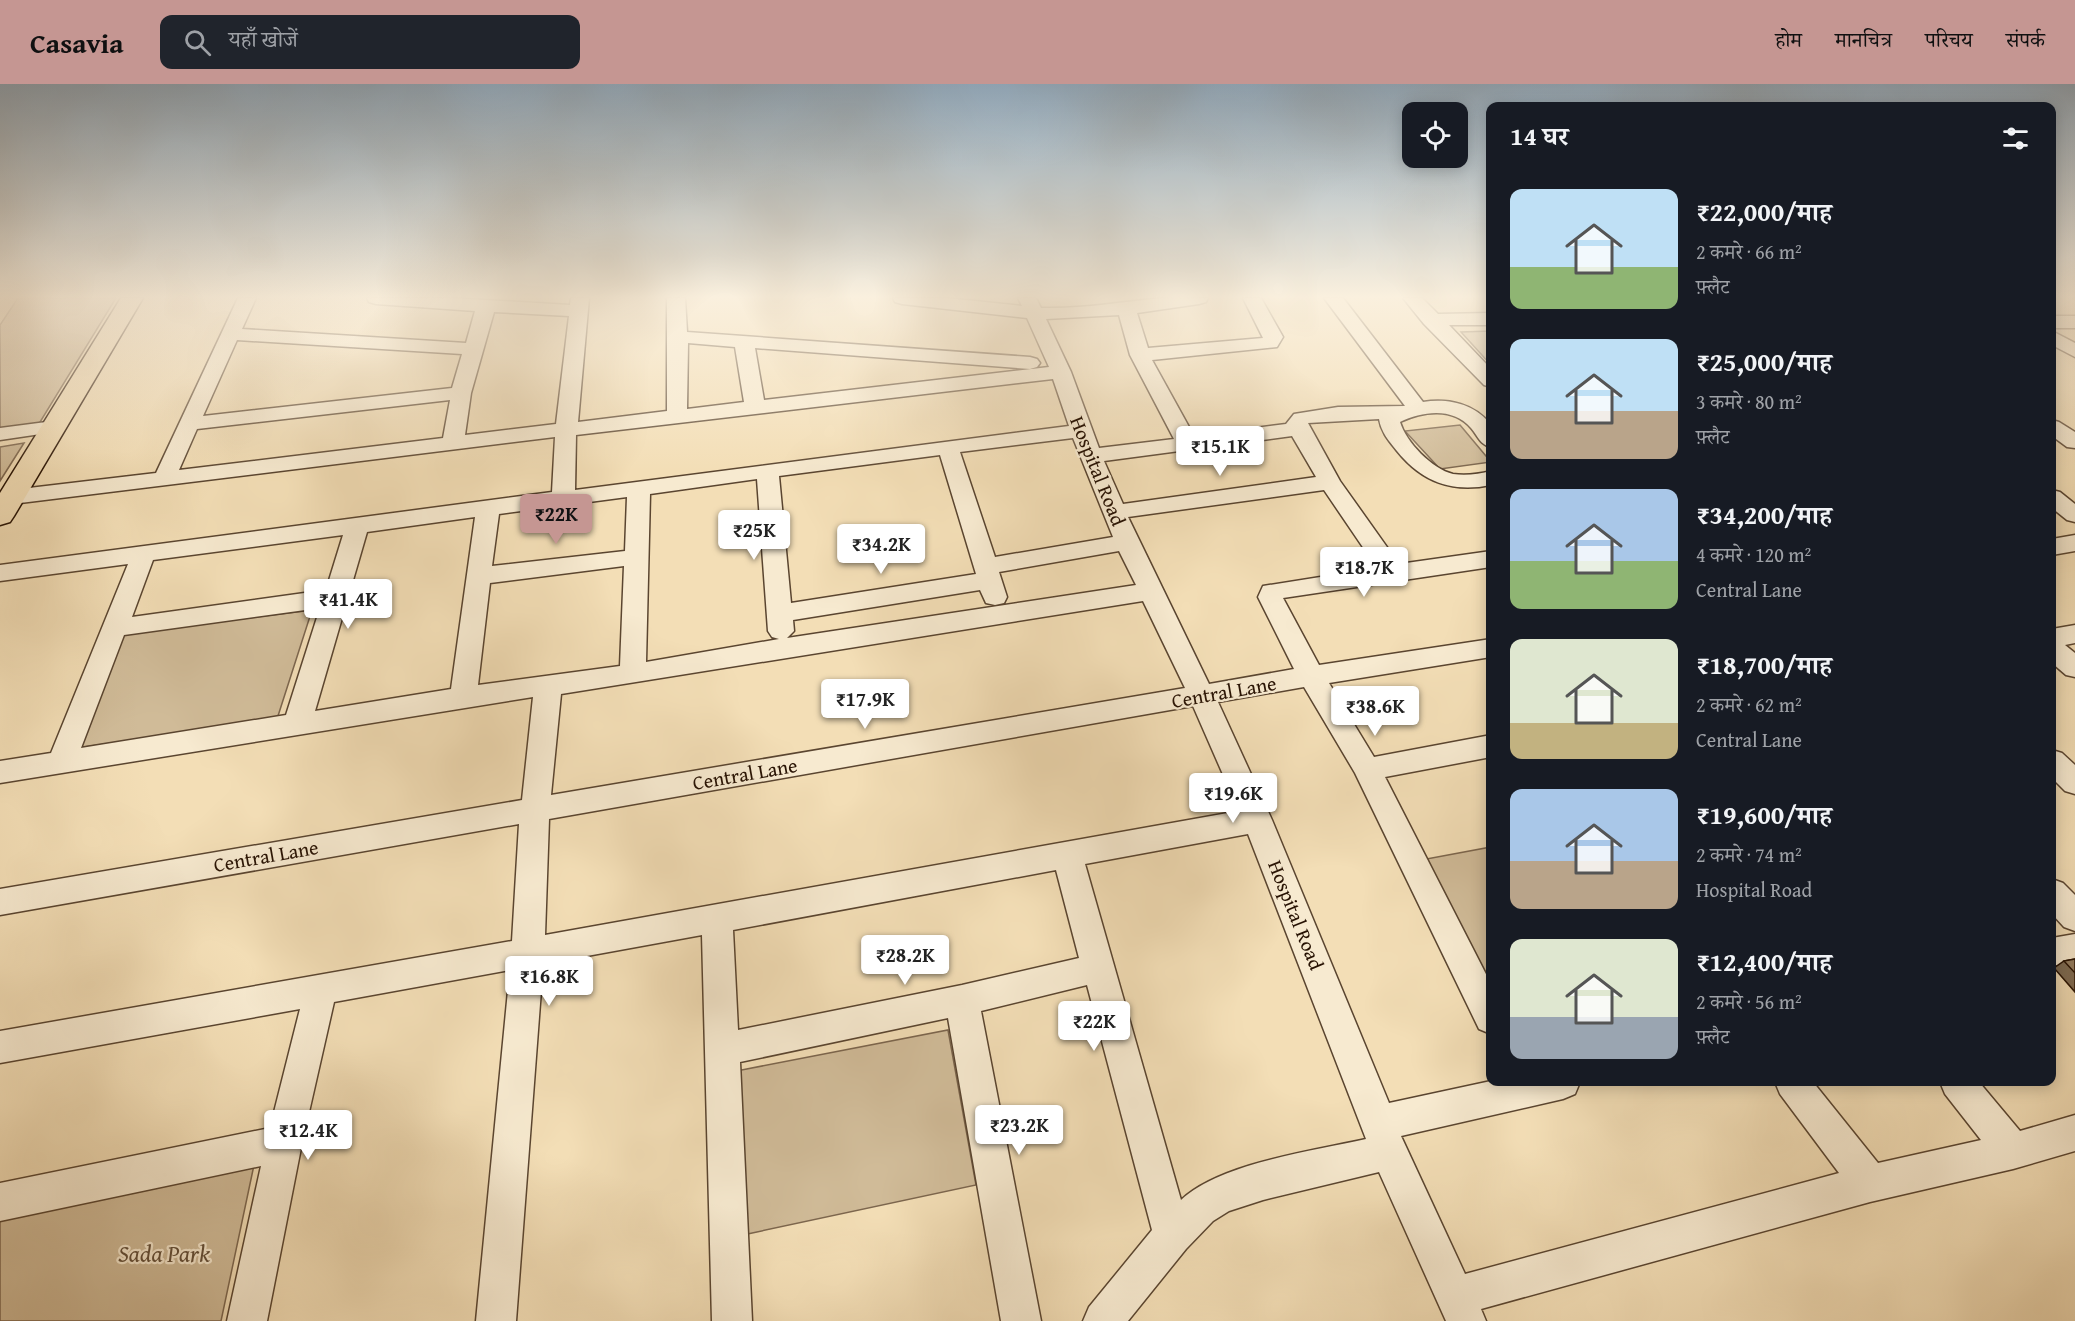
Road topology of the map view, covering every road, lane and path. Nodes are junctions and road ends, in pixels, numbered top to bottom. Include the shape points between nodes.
1 (1140, 355) edge
2 (97, 356) edge
3 (221, 356) edge
4 (472, 356) edge
5 (574, 356) edge
6 (678, 356) edge
7 (746, 356) edge
8 (904, 356) edge
9 (1053, 356) edge
10 (1372, 356) edge
11 (1466, 356) edge
12 (1059, 369) junction
13 (1486, 376) edge
14 (461, 393) junction
15 (755, 406) junction
16 (1409, 411) junction
17 (676, 416) junction
18 (190, 424) junction
19 (54, 428) junction
20 (1299, 429) junction
21 (566, 431) junction
22 (0, 434) edge
23 (1486, 434) edge
24 (453, 443) junction
25 (1086, 444) junction
26 (1188, 444) junction
27 (948, 447) junction
28 (768, 471) junction
29 (164, 479) junction
30 (1483, 479) edge
31 (1330, 482) junction
32 (639, 487) junction
33 (563, 499) junction
34 (2056, 500) edge
35 (6, 507) edge
36 (488, 508) junction
37 (1115, 512) junction
38 (2075, 515) edge
39 (358, 524) junction
40 (1127, 542) junction
41 (2075, 543) edge
42 (2056, 547) edge
43 (144, 554) junction
44 (637, 557) junction
45 (1486, 561) edge
46 (1392, 572) junction
47 (0, 573) edge
48 (987, 574) junction
49 (479, 576) junction
50 (1152, 591) junction
51 (336, 597) junction
52 (780, 613) junction
53 (1000, 615) junction
54 (114, 628) junction
55 (2075, 634) edge
56 (2056, 637) edge
57 (783, 648) junction
58 (1486, 649) edge
59 (2056, 651) edge
60 (2075, 668) edge
61 (633, 674) junction
62 (1311, 676) junction
63 (548, 687) junction
64 (1202, 696) junction
65 (463, 697) junction
66 (297, 723) junction
67 (1486, 747) edge
68 (61, 762) junction
69 (2056, 765) edge
70 (1367, 769) junction
71 (0, 772) edge
72 (2075, 783) edge
73 (535, 810) junction
74 (1257, 820) junction
75 (1067, 855) junction
76 (2056, 896) edge
77 (0, 902) edge
78 (2075, 917) edge
79 (717, 920) junction
80 (2075, 948) edge
81 (528, 951) junction
82 (2056, 951) edge
83 (1098, 968) junction
84 (321, 989) junction
85 (962, 1000) junction
86 (1486, 1008) edge
87 (0, 1047) edge
88 (723, 1049) junction
89 (1526, 1086) edge
90 (1795, 1086) edge
91 (1960, 1086) edge
92 (2075, 1133) edge
93 (1384, 1138) junction
94 (284, 1143) junction
95 (2013, 1151) junction
96 (1870, 1183) junction
97 (0, 1202) edge
98 (1172, 1235) junction
99 (1461, 1309) edge
100 (247, 1321) edge
101 (496, 1321) edge
102 (732, 1321) edge
103 (1021, 1321) edge
104 (1103, 1321) edge

1 - 26 street
2 - 19 main road
3 - 18 street
4 - 14 street
5 - 21 street
6 - 17 street
7 - 15 street
8 - 12 street
9 - 12 street, Hospital Road
10 - 16 street
11 - 13 street
12 - 15 street
12 - 25 street, Hospital Road
14 - 18 street
14 - 24 street
15 - 17 street
16 - 20 street via 1308,417 1297,421
16 - 23 street via 1458,409 1475,420
16 - 30 street via 1389,419 1389,425 1420,466 1444,478
17 - 21 street
18 - 29 street
19 - 22 street
19 - 35 main road
20 - 26 street
20 - 31 street
21 - 24 street
21 - 33 street
24 - 29 street
25 - 26 street
25 - 27 street
25 - 37 street, Hospital Road
27 - 28 street
27 - 48 street
28 - 32 street
28 - 52 street
29 - 35 street
31 - 37 street
31 - 46 street
32 - 33 street
32 - 44 street
33 - 36 street
34 - 38 street
36 - 39 street
36 - 49 street
37 - 40 street, Hospital Road
39 - 43 street
39 - 51 street
40 - 48 street
40 - 50 street, Hospital Road
41 - 42 street
43 - 47 street
43 - 54 street
44 - 49 street
44 - 61 street
45 - 46 street
46 - 62 street via 1272,592 1272,605
48 - 52 street
48 - 53 street
49 - 65 street
50 - 53 street
50 - 64 street, Hospital Road
51 - 54 street
51 - 66 street
52 - 57 street
53 - 57 street
54 - 68 street
55 - 56 street
57 - 61 street
58 - 62 street, Central Lane
59 - 60 street
61 - 63 street
62 - 64 street, Central Lane
62 - 70 street
63 - 65 street
63 - 73 street
64 - 73 street, Central Lane
64 - 74 street, Hospital Road
65 - 66 street
66 - 68 street
67 - 70 street
68 - 71 street
69 - 72 street
70 - 86 street
73 - 77 street, Central Lane
73 - 81 street
74 - 75 street
74 - 93 street, Hospital Road
75 - 79 street
75 - 83 street
76 - 78 street
79 - 81 street
79 - 88 street
80 - 82 street
81 - 84 street
81 - 101 street
83 - 85 street
83 - 98 street
84 - 87 street
84 - 94 street
85 - 88 street
85 - 103 street
88 - 102 street
89 - 93 street
90 - 96 street
91 - 95 street
92 - 95 street
93 - 98 street via 1219,1195
93 - 99 street, Hospital Road
94 - 97 street
94 - 100 street
95 - 96 street
96 - 99 street
98 - 104 street

